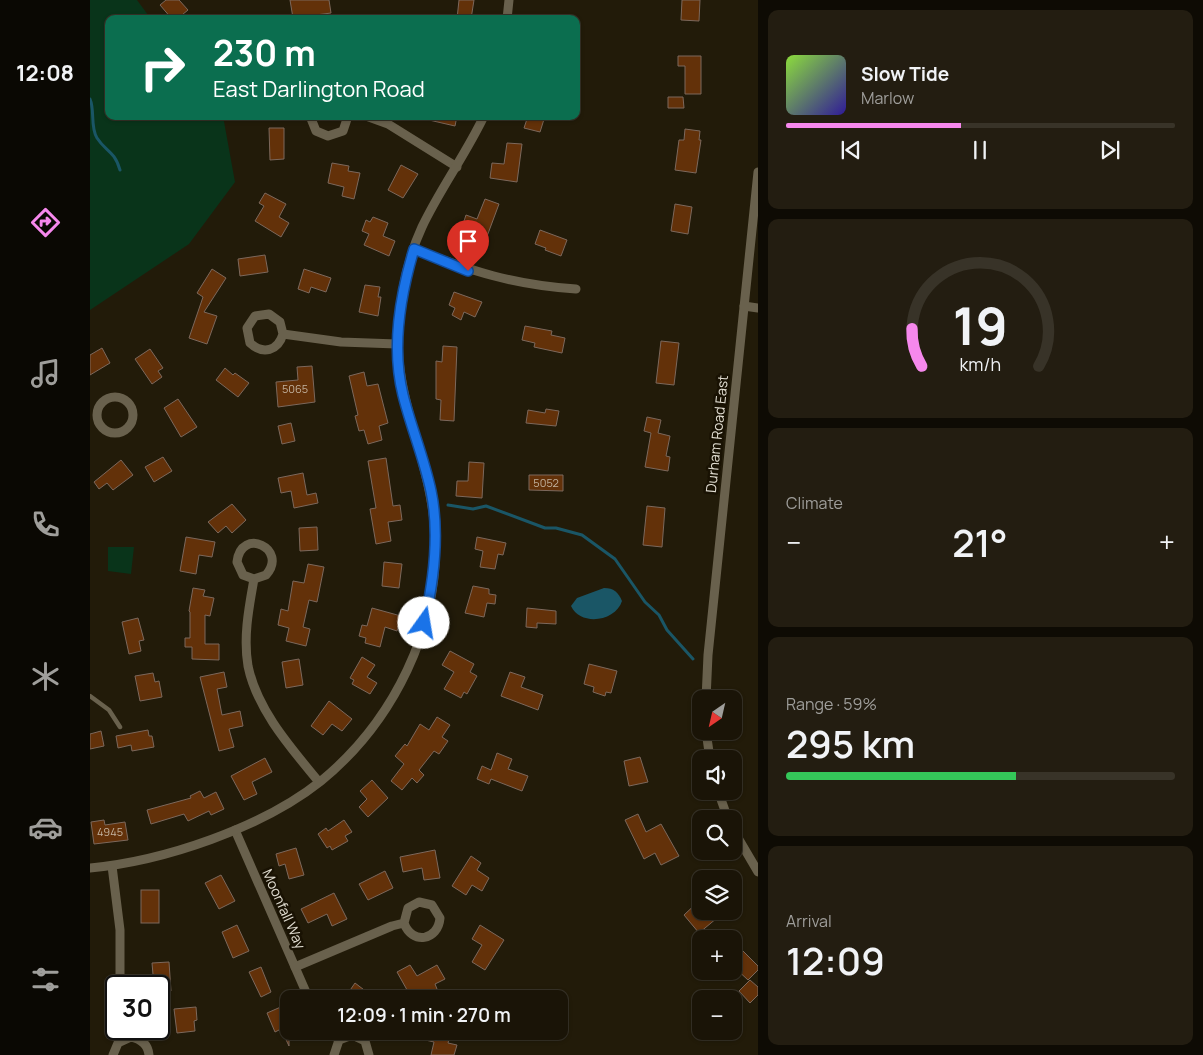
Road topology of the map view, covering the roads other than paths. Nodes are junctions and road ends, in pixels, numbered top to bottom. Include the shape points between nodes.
1 (509, 0) edge
2 (507, 15) edge
3 (312, 120) edge
4 (347, 120) edge
5 (377, 120) edge
6 (482, 120) edge
7 (457, 167) junction
8 (758, 172) edge
9 (414, 249) junction
10 (576, 289) dead end
11 (744, 306) junction
12 (758, 308) edge
13 (283, 334) junction
14 (397, 344) junction
15 (99, 424) junction
16 (90, 428) edge
17 (254, 579) junction
18 (706, 690) edge
19 (90, 696) edge
20 (120, 727) dead end
21 (319, 782) junction
22 (235, 830) junction
23 (742, 845) edge
24 (112, 866) junction
25 (90, 868) edge
26 (758, 872) edge
27 (404, 923) junction
28 (295, 967) junction
29 (120, 975) edge
30 (305, 990) edge
31 (122, 1040) edge
32 (140, 1040) edge
33 (338, 1040) edge
34 (363, 1040) edge
35 (113, 1055) edge
36 (149, 1055) edge
37 (334, 1055) edge
38 (369, 1055) edge

1 - 2 street
3 - 4 street via 316,131 328,136 343,131
5 - 7 street
6 - 7 street
7 - 9 street via 422,228
8 - 11 street, Durham Road East
9 - 10 street via 492,277
9 - 14 street via 402,296
11 - 12 street
11 - 18 street, Durham Road East
13 - 13 street via 277,346 261,350 250,343 247,328 255,316 269,314 280,322
13 - 14 street via 341,342
14 - 21 street via 402,393 432,502 435,536 430,599 417,647 394,695 362,741
15 - 15 street via 113,433 126,430 134,417 132,406 117,396 105,400 97,412
15 - 16 street
17 - 17 street via 244,575 237,562 240,551 256,543 267,548 272,565 266,575
17 - 21 street via 246,629 248,666 254,685 278,728
19 - 20 lane via 109,710
21 - 22 street
22 - 24 street via 172,852
22 - 28 street, Moonfall Way
23 - 26 street
24 - 25 street
24 - 29 street via 120,930
27 - 27 street via 410,935 422,939 437,931 440,918 432,905 419,902 408,908
27 - 28 street via 381,929
28 - 30 street, Moonfall Way
31 - 35 street
32 - 36 street via 147,1046
33 - 37 street
34 - 38 street via 369,1047

